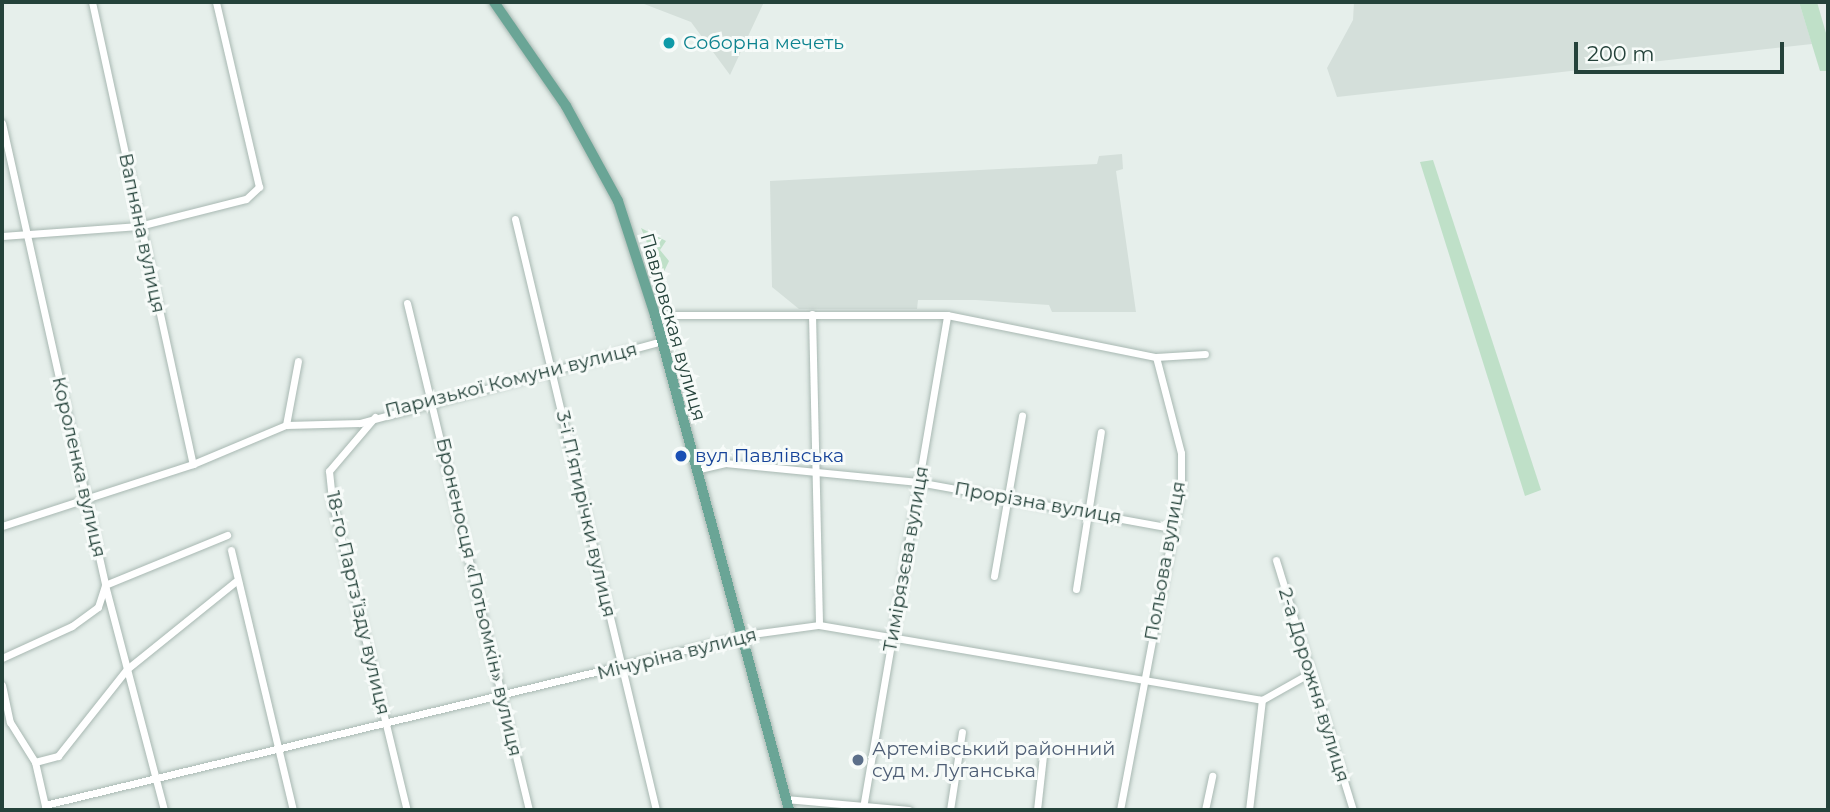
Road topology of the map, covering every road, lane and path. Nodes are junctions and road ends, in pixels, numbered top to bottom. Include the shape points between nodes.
1 (92, 2) edge
2 (216, 2) edge
3 (494, 2) edge
4 (2, 123) edge
5 (515, 219) dead end
6 (139, 226) junction
7 (26, 234) junction
8 (2, 236) edge
9 (407, 303) dead end
10 (812, 314) junction
11 (655, 315) junction
12 (947, 316) junction
13 (662, 341) junction
14 (1205, 354) dead end
15 (1156, 357) junction
16 (298, 361) dead end
17 (552, 368) junction
18 (434, 398) junction
19 (379, 413) junction
20 (1022, 415) dead end
21 (286, 425) junction
22 (1101, 432) dead end
23 (193, 464) junction
24 (695, 470) junction
25 (812, 473) junction
26 (918, 482) junction
27 (1009, 497) junction
28 (87, 500) junction
29 (1087, 510) junction
30 (2, 526) edge
31 (1172, 528) junction
32 (227, 535) dead end
33 (231, 550) dead end
34 (1276, 560) dead end
35 (994, 576) dead end
36 (235, 582) junction
37 (105, 585) junction
38 (1076, 589) dead end
39 (819, 625) junction
40 (739, 637) junction
41 (892, 642) junction
42 (2, 658) edge
43 (621, 668) junction
44 (127, 669) junction
45 (1310, 673) junction
46 (1145, 680) junction
47 (2, 685) edge
48 (501, 699) junction
49 (1262, 700) junction
50 (4, 710) edge
51 (386, 726) junction
52 (962, 732) dead end
53 (1044, 747) dead end
54 (278, 750) junction
55 (35, 762) junction
56 (1212, 776) dead end
57 (156, 777) junction
58 (864, 802) junction
59 (787, 804) edge
60 (46, 808) edge
61 (164, 810) edge
62 (293, 810) edge
63 (407, 810) edge
64 (529, 810) edge
65 (656, 810) edge
66 (909, 810) edge
67 (950, 810) edge
68 (1037, 810) edge
69 (1120, 810) edge
70 (1205, 810) edge
71 (1249, 810) edge
72 (1353, 810) edge

1 - 6 street, Вапняна вулиця
2 - 6 street via 258,167 259,187 246,199
3 - 11 main road, Павловская вулиця via 610,183
4 - 7 street, Короленка вулиця
5 - 17 street, 3-ї П’ятирічки вулиця
6 - 7 street
6 - 23 street, Вапняна вулиця
7 - 8 street
7 - 28 street, Короленка вулиця
9 - 18 street, Броненосця «Потьомкін» вулиця
10 - 11 street
10 - 12 street
10 - 25 street
11 - 13 main road, Павловская вулиця
12 - 15 street
12 - 26 street, Тимірязєва вулиця
13 - 17 street, Паризької Комуни вулиця
13 - 24 main road, Павловская вулиця
14 - 15 street
15 - 31 street, Польова вулиця via 1181,453
16 - 21 street
17 - 18 street, Паризької Комуни вулиця
17 - 43 street, 3-ї П’ятирічки вулиця
18 - 19 street, Паризької Комуни вулиця
18 - 48 street, Броненосця «Потьомкін» вулиця
19 - 21 street, Паризької Комуни вулиця via 360,423
19 - 51 street, 18-го Партз’їзду вулиця via 330,471
20 - 27 street
21 - 23 street, Паризької Комуни вулиця
22 - 29 street
23 - 28 street, Паризької Комуни вулиця
24 - 25 street, Прорізна вулиця via 725,463
24 - 40 main road, Павловская вулиця
25 - 26 street, Прорізна вулиця
25 - 39 street
26 - 27 street, Прорізна вулиця
26 - 41 street, Тимірязєва вулиця
27 - 29 street, Прорізна вулиця
27 - 35 street
28 - 30 street, Паризької Комуни вулиця
28 - 37 street, Короленка вулиця
29 - 31 street, Прорізна вулиця
29 - 38 street
31 - 46 street, Польова вулиця
32 - 37 street
33 - 36 street
34 - 45 street, 2-а Дорожня вулиця
36 - 44 street
36 - 54 street
37 - 42 street via 98,607 72,626
37 - 44 street, Короленка вулиця
39 - 40 street, Мічуріна вулиця
39 - 41 street, Мічуріна вулиця
40 - 43 street, Мічуріна вулиця
40 - 59 main road, Павловская вулиця
41 - 46 street, Мічуріна вулиця
41 - 58 street, Тимірязєва вулиця
43 - 48 street, Мічуріна вулиця
43 - 65 street, 3-ї П’ятирічки вулиця
44 - 55 street via 68,747
44 - 57 street, Короленка вулиця
45 - 49 street
45 - 72 street, 2-а Дорожня вулиця
46 - 49 street, Мічуріна вулиця
46 - 69 street, Польова вулиця
47 - 50 street
48 - 51 street, Мічуріна вулиця
48 - 64 street, Броненосця «Потьомкін» вулиця
49 - 71 street
50 - 55 street
51 - 54 street, Мічуріна вулиця
51 - 63 street, 18-го Партз’їзду вулиця
52 - 67 street
53 - 68 street
54 - 57 street, Мічуріна вулиця
54 - 62 street
55 - 60 street
56 - 70 street
57 - 60 street, Мічуріна вулиця
57 - 61 street, Короленка вулиця
58 - 59 street
58 - 66 street

